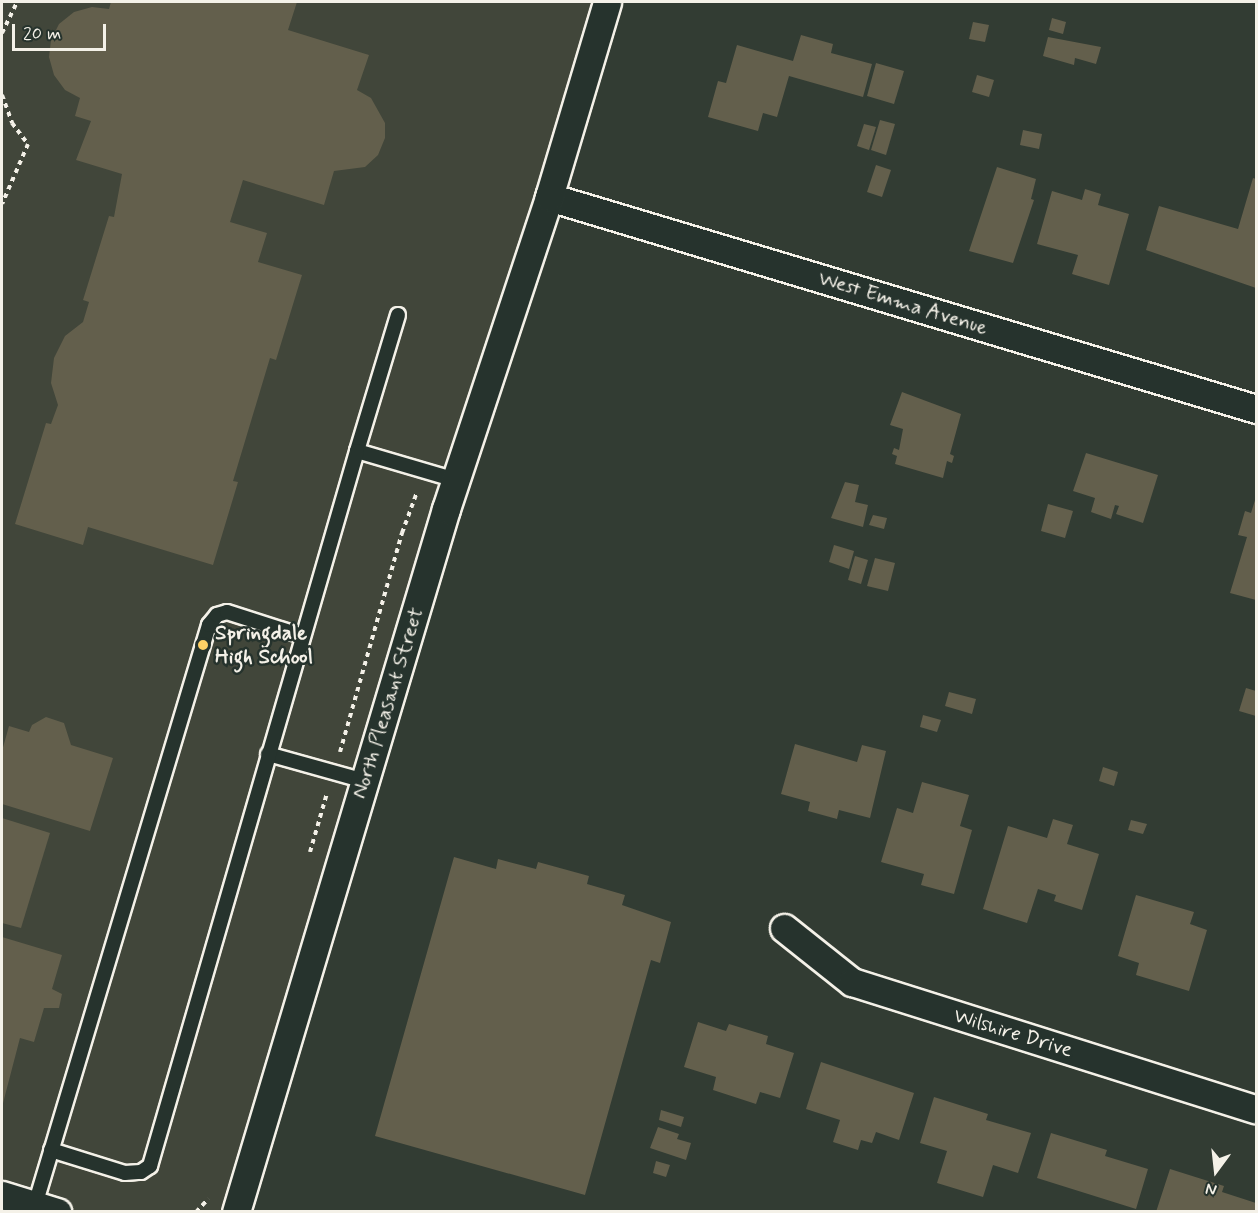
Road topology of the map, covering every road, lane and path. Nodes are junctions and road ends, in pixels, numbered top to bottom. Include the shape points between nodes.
1 (17, 2) edge
2 (607, 2) edge
3 (2, 33) edge
4 (2, 94) edge
5 (549, 196) junction
6 (2, 204) edge
7 (398, 315) dead end
8 (1257, 409) edge
9 (357, 451) junction
10 (456, 480) junction
11 (302, 636) junction
12 (268, 754) junction
13 (365, 781) junction
14 (784, 928) dead end
15 (1257, 1109) edge
16 (51, 1150) junction
17 (2, 1195) edge
18 (46, 1208) edge
19 (236, 1212) edge

1 - 3 path
2 - 5 street, North Pleasant Street
4 - 6 path via 12,123 28,144
5 - 8 street, West Emma Avenue
5 - 10 street, North Pleasant Street
7 - 9 lane
9 - 10 lane
9 - 11 lane
10 - 13 street, North Pleasant Street
11 - 12 lane
11 - 16 lane via 227,612 217,615 209,625
12 - 13 lane
12 - 16 lane via 150,1166 141,1172 125,1173
13 - 19 street, North Pleasant Street
14 - 15 street, Wilshire Drive via 852,982
16 - 18 lane
17 - 18 street

